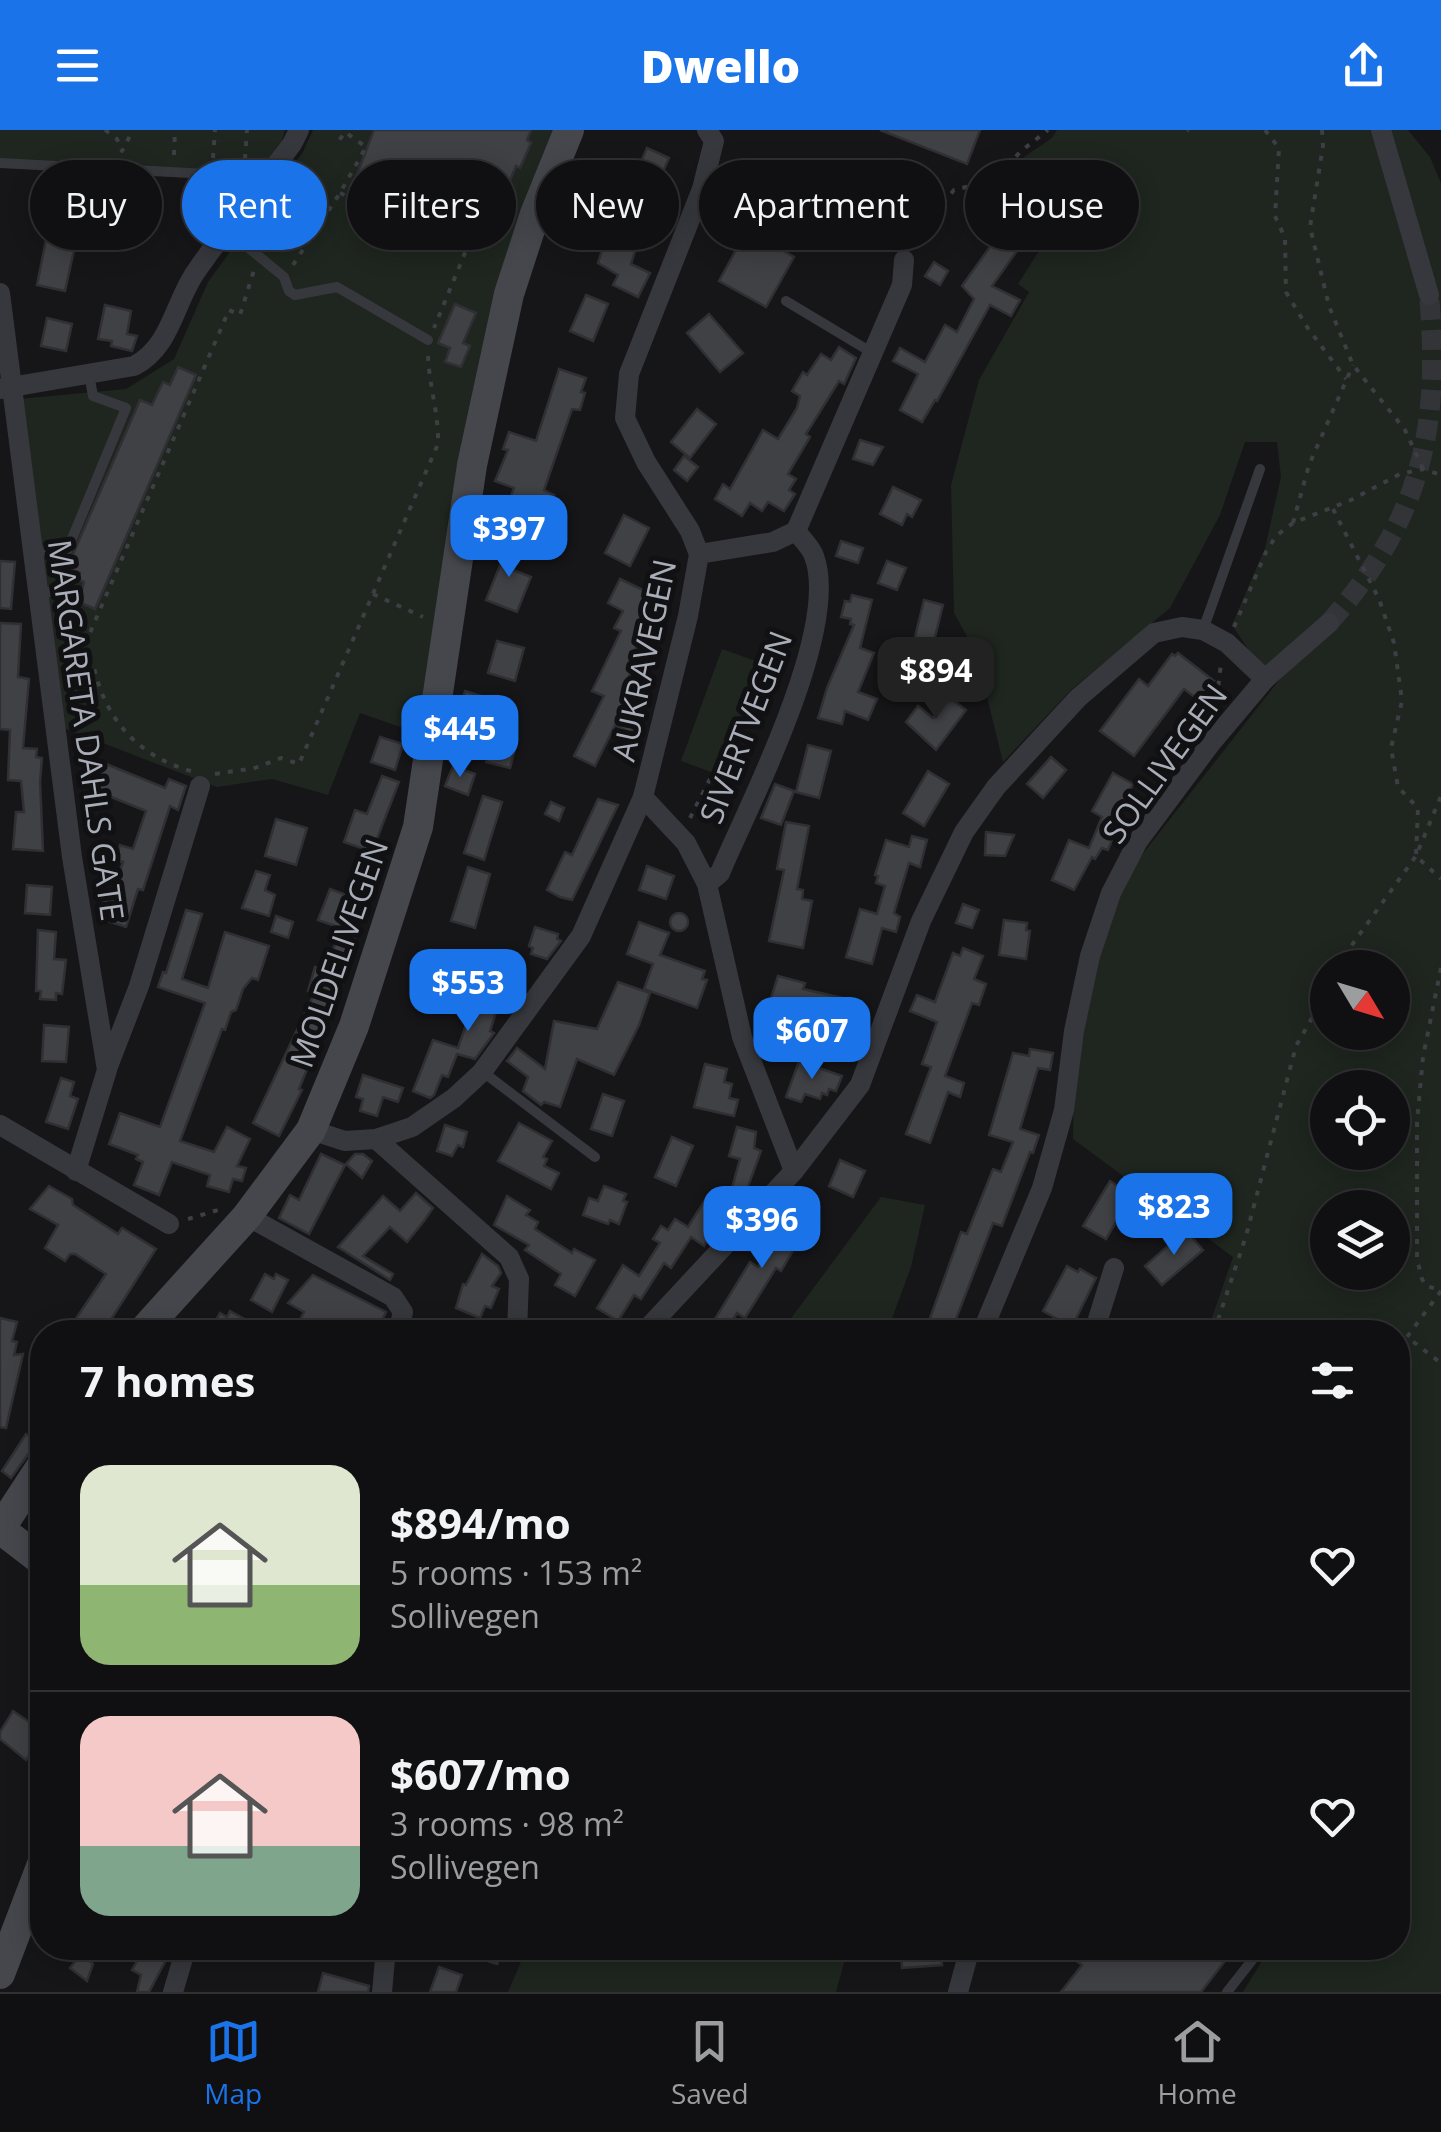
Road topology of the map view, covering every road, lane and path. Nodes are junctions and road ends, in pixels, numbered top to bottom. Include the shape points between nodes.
1 (105, 130) edge
2 (133, 130) edge
3 (175, 130) edge
4 (214, 130) edge
5 (247, 130) edge
6 (299, 130) edge
7 (568, 130) edge
8 (1048, 130) edge
9 (1265, 130) edge
10 (1322, 130) edge
11 (1381, 130) edge
12 (716, 134) edge
13 (338, 142) dead end
14 (174, 155) dead end
15 (213, 158) dead end
16 (245, 158) dead end
17 (278, 160) edge
18 (0, 163) edge
19 (182, 172) edge
20 (340, 192) junction
21 (211, 250) edge
22 (251, 250) edge
23 (261, 258) junction
24 (904, 260) joint
25 (284, 277) junction
26 (0, 293) edge
27 (1429, 295) tunnel mouth
28 (786, 301) dead end
29 (428, 340) junction
30 (870, 352) junction
31 (1353, 365) junction
32 (89, 374) junction
33 (1346, 379) junction
34 (5, 388) edge
35 (1260, 469) dead end
36 (1423, 469) junction
37 (1441, 475) edge
38 (1332, 508) junction
39 (1294, 523) junction
40 (796, 531) junction
41 (32, 552) junction
42 (698, 554) junction
43 (38, 594) junction
44 (373, 594) junction
45 (74, 596) dead end
46 (416, 613) dead end
47 (1329, 623) tunnel mouth
48 (1204, 630) junction
49 (1227, 643) junction
50 (1265, 679) junction
51 (1211, 743) junction
52 (713, 772) dead end
53 (200, 777) junction
54 (643, 796) junction
55 (1441, 796) edge
56 (675, 831) junction
57 (1416, 856) junction
58 (1441, 878) edge
59 (707, 884) junction
60 (1351, 950) edge
61 (1441, 968) edge
62 (1310, 1022) edge
63 (106, 1070) junction
64 (482, 1072) junction
65 (0, 1125) edge
66 (311, 1130) junction
67 (376, 1139) junction
68 (595, 1157) dead end
69 (76, 1171) junction
70 (794, 1171) junction
71 (238, 1212) junction
72 (170, 1224) joint
73 (1114, 1268) dead end
74 (1441, 1291) edge
75 (152, 1320) edge
76 (401, 1320) edge
77 (517, 1320) edge
78 (655, 1320) edge
79 (987, 1320) edge
80 (1098, 1320) edge
81 (1218, 1320) edge
82 (1410, 1333) edge
83 (1410, 1339) edge
84 (1441, 1363) edge
85 (30, 1483) edge
86 (0, 1529) edge
87 (30, 1552) edge
88 (30, 1895) edge
89 (182, 1960) edge
90 (385, 1960) edge
91 (967, 1960) edge
92 (1252, 1960) edge
93 (0, 1974) edge
94 (173, 1992) edge
95 (382, 1992) edge
96 (958, 1992) edge
97 (1227, 1992) edge

1 - 2 path via 122,151
3 - 14 path
4 - 15 path
5 - 16 path
6 - 17 street
7 - 66 main road, MOLDELIVEGEN via 510,294 476,446 418,827 354,1026
8 - 24 path via 995,180 954,190 909,238
9 - 33 path via 1279,148 1274,216 1285,238 1286,292
10 - 31 path via 1310,228 1328,306
11 - 27 street
12 - 42 street, AUKRAVEGEN via 702,189 629,374 626,418
13 - 20 path via 345,132 366,147
18 - 19 lane
20 - 25 path
20 - 29 path via 467,248
21 - 32 street via 150,358
22 - 23 lane
23 - 25 lane
23 - 53 path via 240,315 229,310 80,656 94,663 112,716 138,746
24 - 30 street via 902,285
25 - 29 lane via 295,294 337,286
26 - 34 street, MARGARETA DAHLS GATE
28 - 30 lane
29 - 44 path via 438,444
30 - 40 street
31 - 33 path
31 - 36 path via 1404,430
32 - 34 street
32 - 41 lane via 94,396 126,408 64,558
33 - 39 path via 1309,465
34 - 41 street, MARGARETA DAHLS GATE
35 - 48 lane
36 - 37 path
36 - 38 path
38 - 39 path
38 - 57 path via 1394,643 1402,701 1391,748 1398,786 1418,808
39 - 49 path via 1266,552
40 - 42 street via 773,542
40 - 59 street, SIVERTVEGEN via 814,554 820,593 815,632 720,873
41 - 43 street, MARGARETA DAHLS GATE
42 - 54 street, AUKRAVEGEN
43 - 45 lane
43 - 63 street, MARGARETA DAHLS GATE
44 - 46 path
44 - 53 path via 299,764 281,758
47 - 50 street
48 - 49 street, SOLLIVEGEN
48 - 70 street, SOLLIVEGEN via 1154,634 1078,698 996,786 940,878 860,1085
49 - 50 street, SOLLIVEGEN
49 - 51 path via 1217,696 1198,732
50 - 51 street, SOLLIVEGEN
51 - 79 street, SOLLIVEGEN via 1138,841 1111,893 1090,956 1064,1110 1042,1188
52 - 56 path via 695,813
53 - 63 street via 140,986
54 - 56 street
54 - 64 street, AUKRAVEGEN via 581,936
55 - 57 path
56 - 59 street
57 - 58 path
57 - 60 path
59 - 70 street via 742,1037
61 - 74 path via 1423,1057 1416,1226 1422,1279
62 - 81 path via 1296,1046
63 - 69 street, MARGARETA DAHLS GATE
64 - 67 street, AUKRAVEGEN via 412,1127
64 - 68 lane
65 - 69 street
66 - 67 street, AUKRAVEGEN via 345,1141
66 - 71 main road, MOLDELIVEGEN
67 - 77 street via 509,1257 519,1279
69 - 72 street
70 - 78 street, SOLLIVEGEN
71 - 72 path
71 - 75 main road, MOLDELIVEGEN
71 - 76 street via 393,1296
73 - 80 street
74 - 82 path
83 - 84 path
85 - 86 main road
86 - 87 main road
88 - 93 main road
89 - 94 street
90 - 95 street
91 - 96 street
92 - 97 lane

